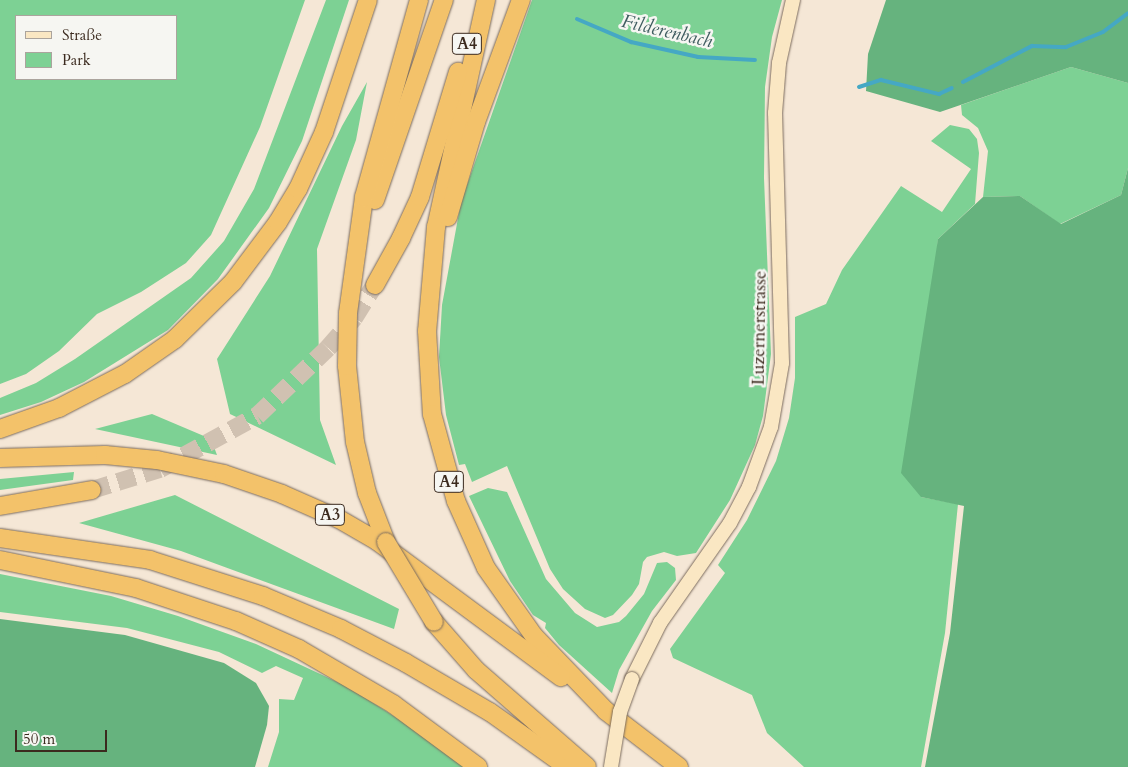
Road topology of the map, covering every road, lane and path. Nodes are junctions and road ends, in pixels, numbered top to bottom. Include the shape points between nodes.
1 (368, 0) edge
2 (419, 0) edge
3 (444, 0) edge
4 (480, 0) edge
5 (486, 0) edge
6 (521, 0) edge
7 (793, 0) edge
8 (351, 285) junction
9 (375, 285) tunnel mouth
10 (428, 308) junction
11 (0, 429) edge
12 (0, 458) edge
13 (92, 490) tunnel mouth
14 (0, 506) edge
15 (0, 538) edge
16 (0, 560) edge
17 (606, 711) junction
18 (478, 767) edge
19 (568, 767) edge
20 (587, 767) edge
21 (611, 767) edge
22 (679, 767) edge

1 - 11 highway via 324,132 302,182 278,222 233,282 191,326 132,369 59,408
2 - 8 highway via 374,159
3 - 8 highway, A4 via 388,156
4 - 9 highway, A4 via 420,197 402,238
5 - 10 highway, A4 via 442,193
6 - 10 highway via 461,168
7 - 21 main road, Luzernerstrasse, bridge via 779,63 775,113 782,363 771,427 749,487 730,523 660,623 632,679 619,719
8 - 20 highway, A4, bridge via 347,374 350,413 362,474 386,542 434,622 476,670
10 - 17 highway, A4 via 427,353 432,414 443,462 464,520 486,568 520,618
12 - 17 highway, A3 via 105,455 158,460 224,474 282,494 339,519 377,541
13 - 14 highway
15 - 19 highway via 150,560 263,596 340,629 406,663 490,712
16 - 18 highway via 84,575 188,603 299,649 393,704
17 - 22 highway, A3

